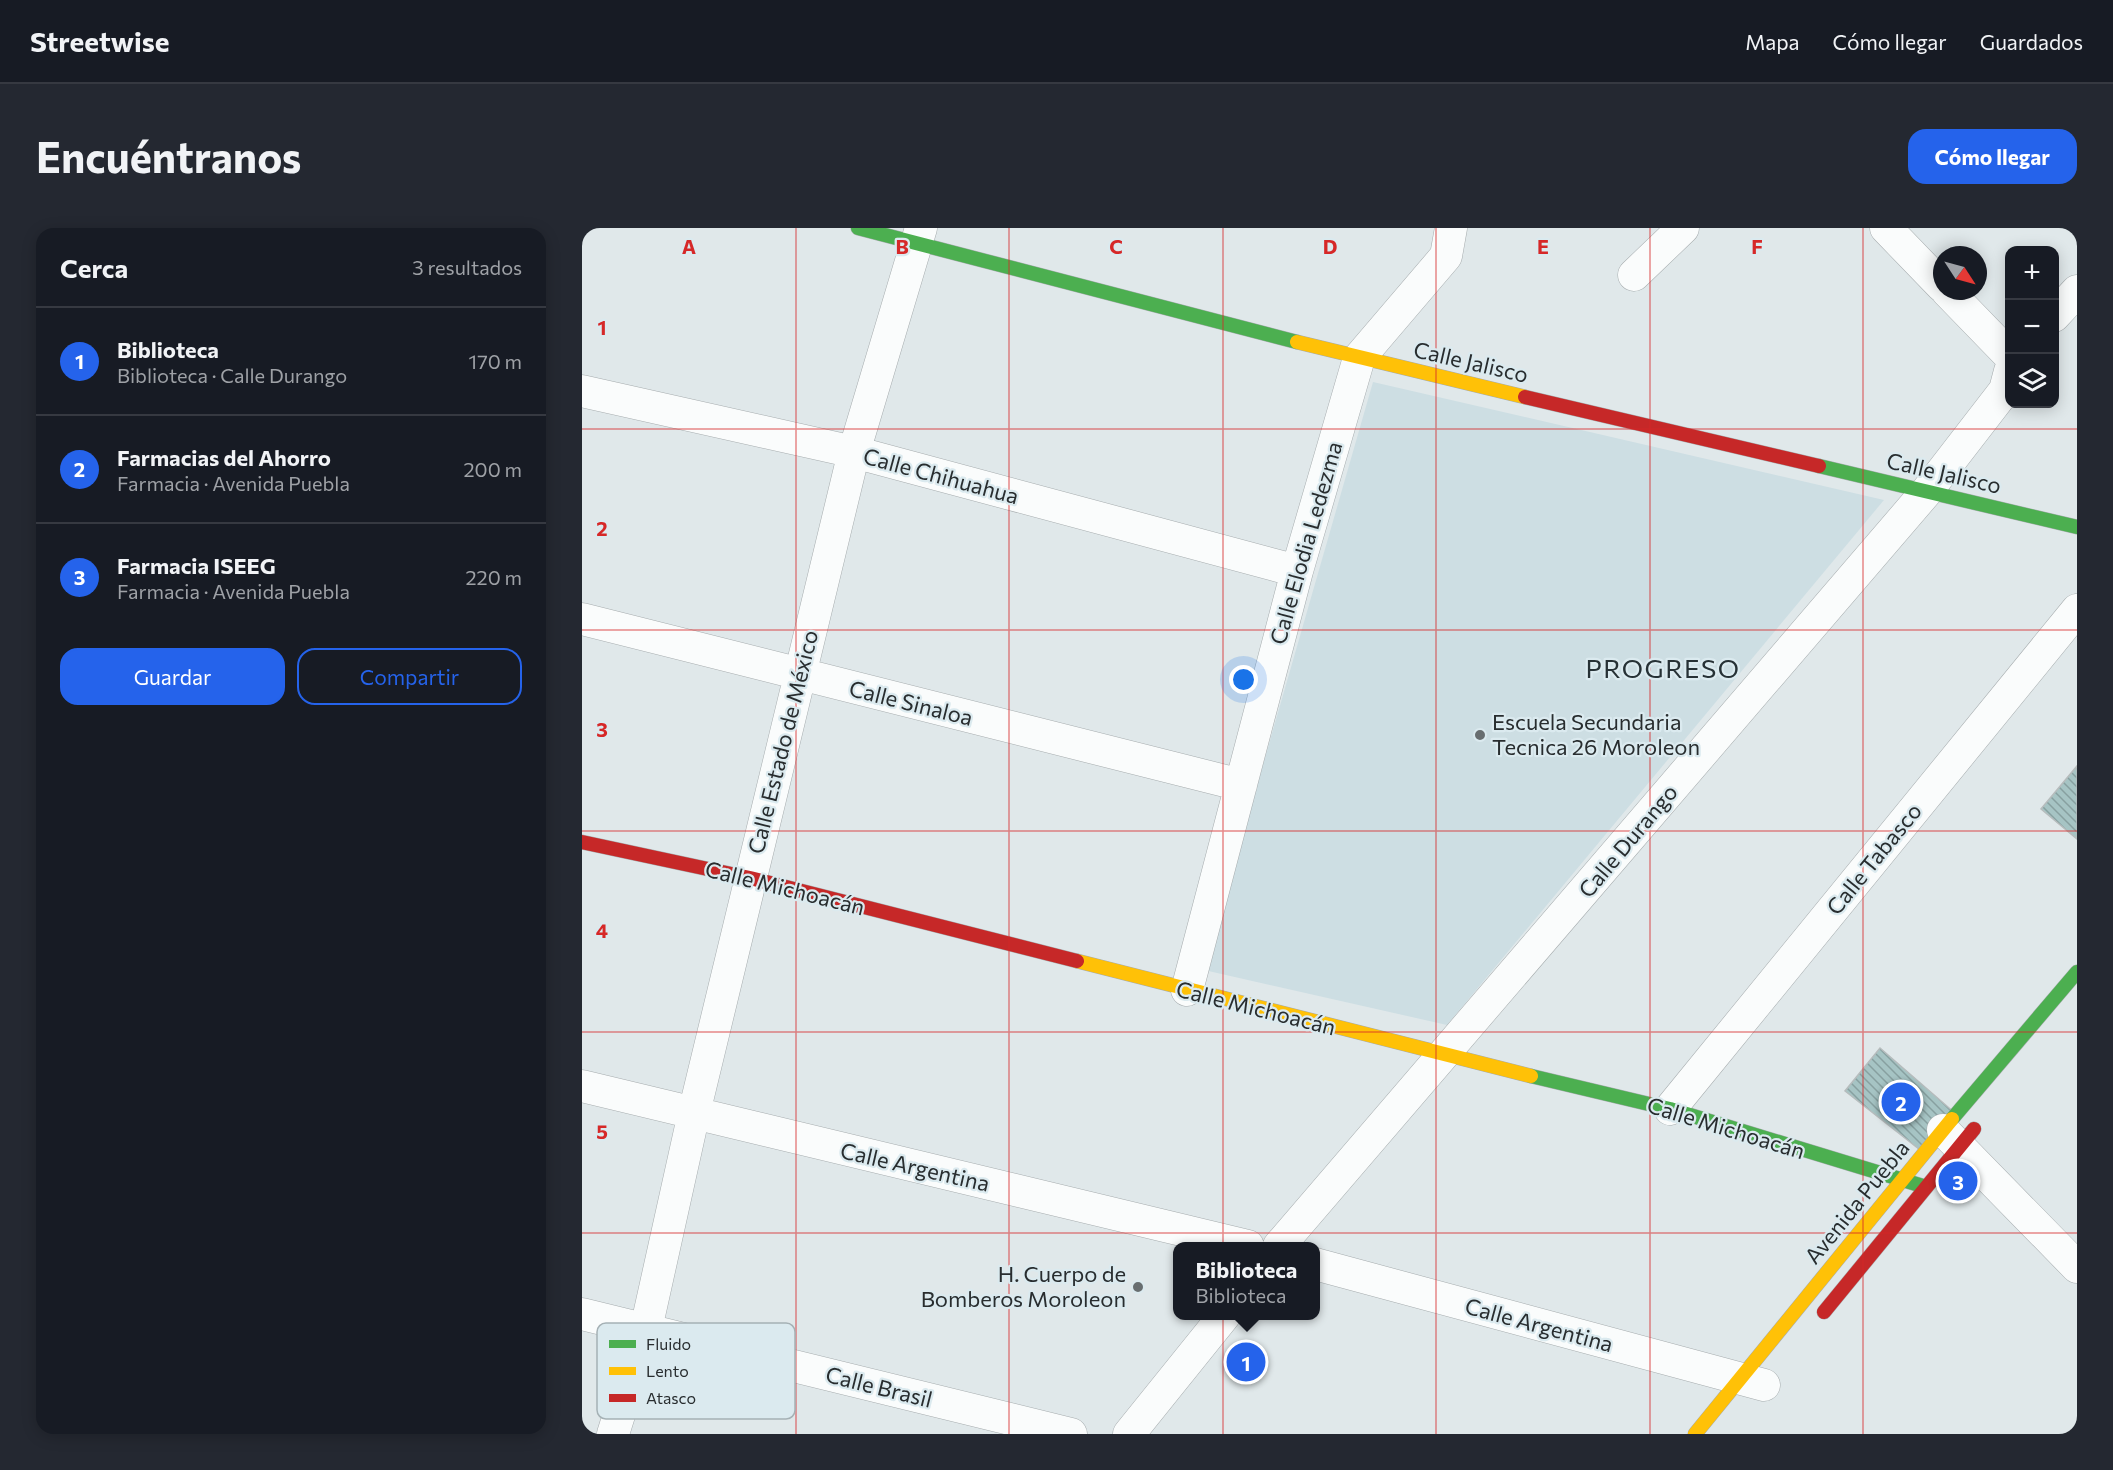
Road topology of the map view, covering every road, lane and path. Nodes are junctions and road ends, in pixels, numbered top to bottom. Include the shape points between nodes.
1 (858, 228) edge
2 (1451, 228) edge
3 (1683, 228) edge
4 (1886, 228) edge
5 (919, 235) edge
6 (1634, 275) dead end
7 (1933, 277) edge
8 (2077, 291) edge
9 (1956, 300) edge
10 (2059, 311) edge
11 (2008, 354) edge
12 (1359, 358) junction
13 (2005, 390) edge
14 (582, 391) edge
15 (854, 452) junction
16 (1927, 490) junction
17 (2077, 526) edge
18 (1297, 571) junction
19 (2077, 610) edge
20 (582, 619) edge
21 (800, 675) junction
22 (1241, 785) junction
23 (582, 842) edge
24 (750, 879) junction
25 (2077, 972) edge
26 (1187, 990) junction
27 (1445, 1056) junction
28 (582, 1086) edge
29 (1670, 1109) junction
30 (694, 1113) junction
31 (1982, 1119) dead end
32 (1951, 1138) junction
33 (1900, 1180) junction
34 (1926, 1187) junction
35 (1231, 1242) edge
36 (1283, 1242) edge
37 (1320, 1265) edge
38 (2077, 1267) edge
39 (582, 1314) edge
40 (1221, 1320) edge
41 (1815, 1322) dead end
42 (620, 1323) edge
43 (647, 1323) edge
44 (795, 1366) edge
45 (1758, 1384) junction
46 (618, 1419) edge
47 (613, 1434) edge
48 (1071, 1434) edge
49 (1129, 1434) edge
50 (1695, 1434) edge

1 - 5 street, Calle Jalisco
2 - 12 street, Calle Elodia Ledezma via 1446,256
3 - 6 street
4 - 7 street
5 - 12 street, Calle Jalisco
5 - 15 street, Calle Estado de México
8 - 10 street
9 - 11 street
12 - 16 street, Calle Jalisco
12 - 18 street, Calle Elodia Ledezma
13 - 16 street, Calle Durango
14 - 15 street, Calle Chihuahua
15 - 18 street, Calle Chihuahua
15 - 21 street, Calle Estado de México
16 - 17 street, Calle Jalisco
16 - 27 street, Calle Durango
18 - 22 street, Calle Elodia Ledezma
19 - 29 street, Calle Tabasco
20 - 21 street, Calle Sinaloa
21 - 22 street, Calle Sinaloa
21 - 24 street, Calle Estado de México
22 - 26 street, Calle Elodia Ledezma
23 - 24 street, Calle Michoacán
24 - 26 street, Calle Michoacán
24 - 30 street, Calle Estado de México
25 - 32 street, Avenida Puebla
26 - 27 street, Calle Michoacán
27 - 29 street, Calle Michoacán
27 - 36 street, Calle Durango
28 - 30 street, Calle Argentina
29 - 33 street, Calle Michoacán
30 - 35 street, Calle Argentina
30 - 43 street, Calle Estado de México
31 - 32 street, Avenida Puebla
32 - 33 street, Avenida Puebla
32 - 34 street, Avenida Puebla
32 - 38 street
33 - 34 street, Calle Michoacán
33 - 45 street, Avenida Puebla
34 - 41 street, Avenida Puebla
37 - 45 street, Calle Argentina
39 - 42 street, Calle Brasil
40 - 49 street
44 - 48 street, Calle Brasil
45 - 50 street, Avenida Puebla
46 - 47 street, Calle Estado de México

